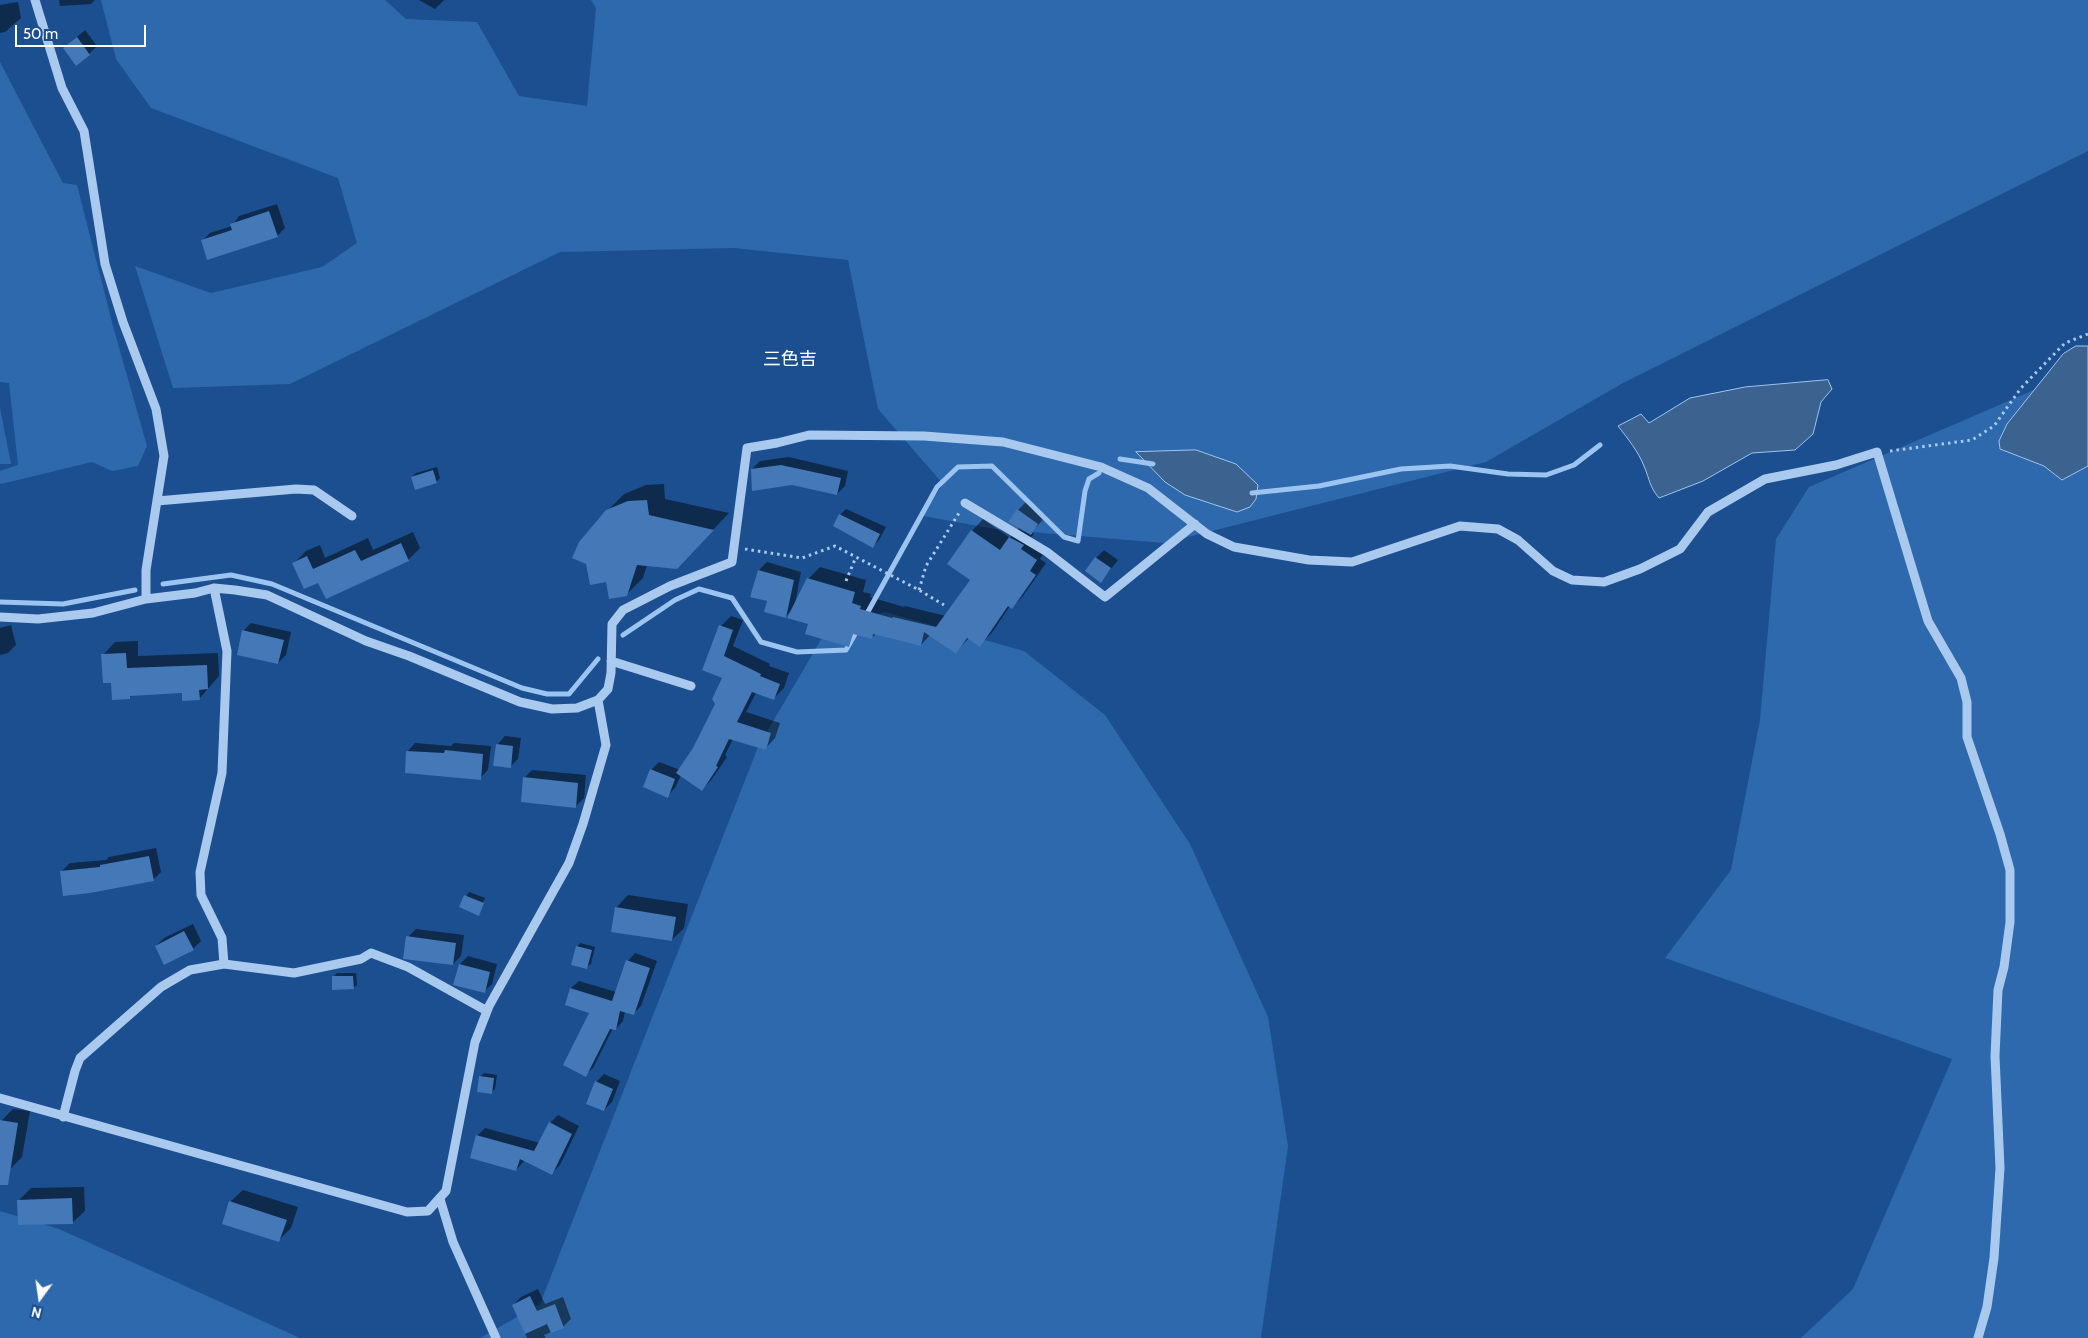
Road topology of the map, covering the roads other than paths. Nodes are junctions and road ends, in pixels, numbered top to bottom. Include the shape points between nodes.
1 (35, 0) edge
2 (157, 501) junction
3 (965, 503) road end
4 (352, 516) dead end
5 (1194, 524) junction
6 (214, 588) junction
7 (146, 599) junction
8 (0, 617) edge
9 (611, 661) junction
10 (691, 686) dead end
11 (598, 700) junction
12 (224, 964) junction
13 (487, 1011) junction
14 (0, 1098) edge
15 (63, 1117) junction
16 (440, 1199) junction
17 (496, 1338) edge
18 (1978, 1338) edge

1 - 2 street via 62,88 84,131 105,264 122,322 156,409 164,456
2 - 4 street via 314,490
2 - 7 street via 146,570
3 - 5 street via 1047,552 1105,597
5 - 9 street via 1148,488 1101,467 1003,442 924,436 809,435 747,448 732,562 670,586 623,610 612,624
5 - 18 street via 1234,547 1309,560 1352,562 1460,526 1498,529 1518,540 1553,571 1572,580 1604,582 1680,549 1708,512 1765,479 1836,465 1877,452 1928,621 1961,678 1967,702 1967,737 2010,870 2010,922 1998,990 1996,1028 2000,1168 1994,1258 1987,1307
6 - 7 street
6 - 11 street via 267,595 366,641 520,702 552,709 577,708
6 - 12 street via 227,651 222,773 200,872 201,895 222,938
7 - 8 street via 92,613 38,619
9 - 10 street
9 - 11 street via 608,689
11 - 13 street via 606,745 583,824 569,863
12 - 13 street via 294,973 361,959 371,953 408,967
12 - 15 street via 190,970 161,987 80,1058
13 - 16 street via 475,1042 446,1191
14 - 15 street
15 - 16 street via 407,1212 428,1211
16 - 17 street via 453,1242

